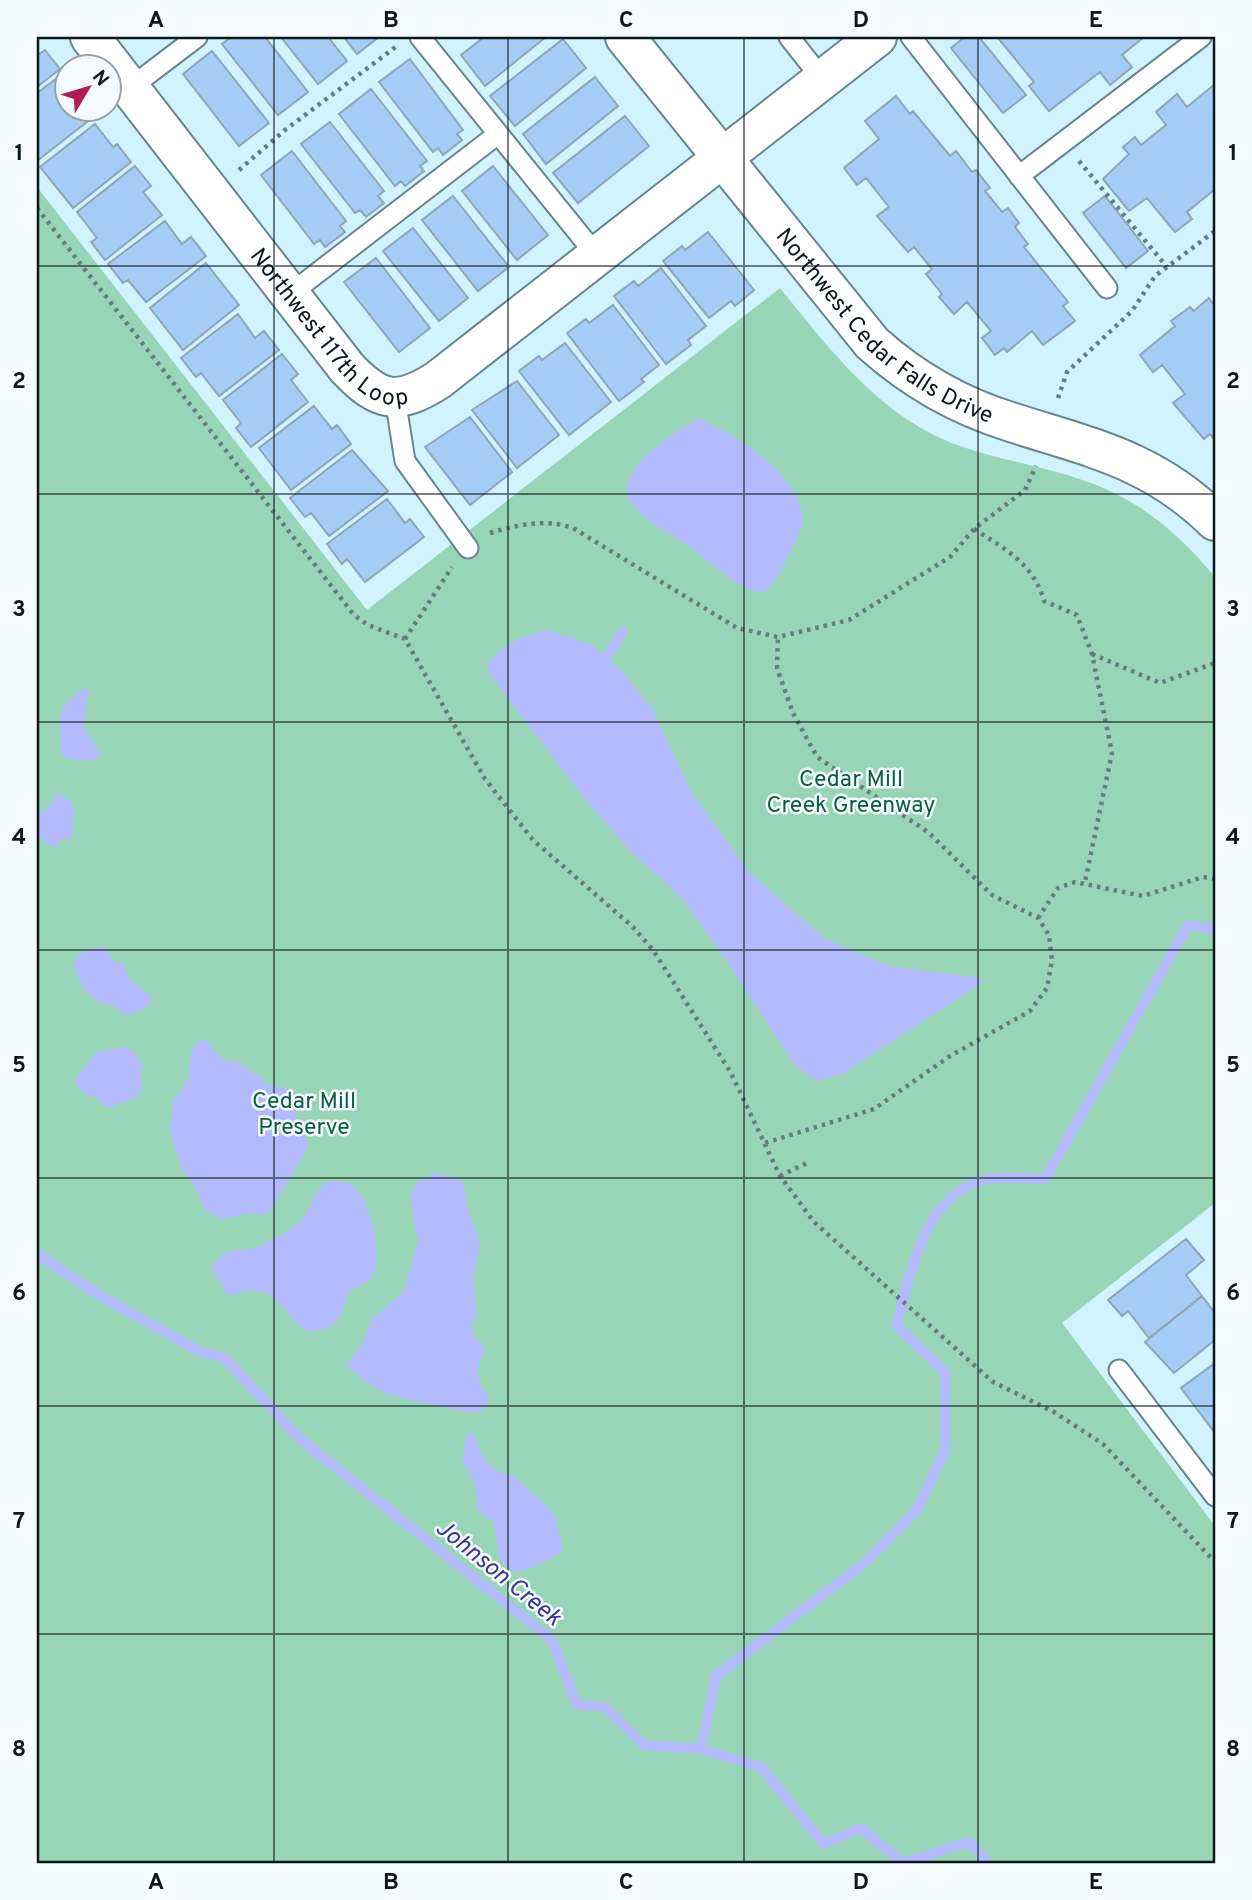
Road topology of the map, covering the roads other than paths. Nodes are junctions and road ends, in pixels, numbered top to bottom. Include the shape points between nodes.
1 (90, 37) edge
2 (197, 37) edge
3 (420, 37) edge
4 (625, 37) edge
5 (789, 37) edge
6 (877, 37) edge
7 (911, 37) edge
8 (1201, 37) edge
9 (823, 80) junction
10 (130, 88) junction
11 (498, 134) junction
12 (722, 157) junction
13 (1019, 176) junction
14 (597, 256) junction
15 (1107, 288) dead end
16 (290, 294) junction
17 (395, 398) junction
18 (1215, 521) edge
19 (468, 548) dead end
20 (1119, 1370) dead end
21 (1215, 1496) edge

1 - 10 street, Northwest 117th Loop
2 - 10 lane
3 - 11 lane
4 - 12 street, Northwest Cedar Falls Drive
5 - 9 lane
6 - 9 street, Northwest 117th Loop
7 - 13 lane
8 - 13 lane
9 - 12 street, Northwest 117th Loop
10 - 16 street, Northwest 117th Loop
11 - 14 lane
11 - 16 lane
12 - 14 street, Northwest 117th Loop
12 - 18 street, Northwest Cedar Falls Drive via 893,362 975,408 1104,450 1144,468
13 - 15 lane
14 - 17 street, Northwest 117th Loop via 438,380 415,394
16 - 17 street, Northwest 117th Loop via 357,378 375,393
17 - 19 lane via 405,461
20 - 21 lane

